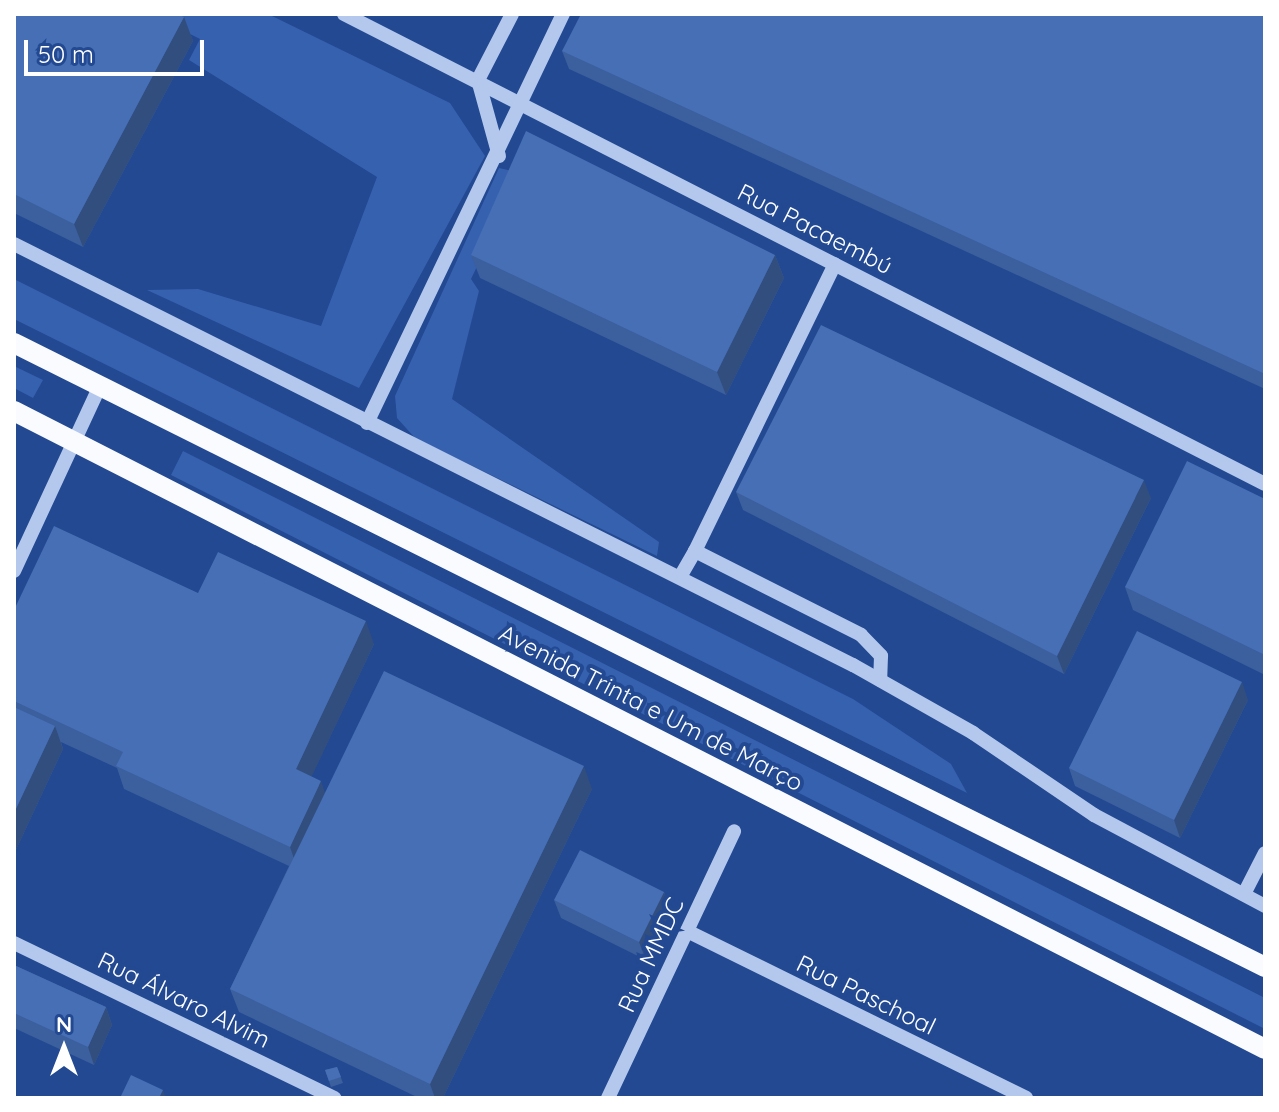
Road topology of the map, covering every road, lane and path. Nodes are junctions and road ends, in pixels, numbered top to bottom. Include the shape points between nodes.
1 (344, 14) edge
2 (512, 14) edge
3 (563, 14) edge
4 (478, 80) junction
5 (521, 101) junction
6 (499, 156) junction
7 (14, 244) edge
8 (835, 264) junction
9 (14, 343) edge
10 (100, 386) junction
11 (14, 411) edge
12 (367, 423) junction
13 (75, 441) junction
14 (1265, 484) edge
15 (19, 546) edge
16 (695, 551) junction
17 (14, 571) edge
18 (680, 577) junction
19 (880, 680) junction
20 (734, 831) dead end
21 (1265, 853) edge
22 (1244, 894) junction
23 (1265, 906) edge
24 (687, 931) junction
25 (14, 943) edge
26 (1265, 967) edge
27 (1265, 1049) edge
28 (335, 1098) edge
29 (608, 1098) edge
30 (1026, 1098) edge

1 - 4 street, Rua Pacaembú
2 - 4 street
3 - 5 street
4 - 5 street, Rua Pacaembú
4 - 6 street
5 - 6 street
5 - 8 street, Rua Pacaembú
6 - 12 street
7 - 12 street
8 - 14 street, Rua Pacaembú
8 - 16 street
9 - 10 main road, Avenida Trinta e Um de Março
10 - 13 street
10 - 26 main road, Avenida Trinta e Um de Março
11 - 13 main road, Avenida Trinta e Um de Março
12 - 18 street
13 - 15 street
13 - 27 main road, Avenida Trinta e Um de Março
15 - 17 street
16 - 18 street
16 - 19 street via 861,635 881,656
18 - 19 street
19 - 22 street via 1094,815
20 - 24 street, Rua MMDC
21 - 22 street
22 - 23 street
24 - 29 street, Rua MMDC
24 - 30 street, Rua Paschoal
25 - 28 street, Rua Álvaro Alvim

